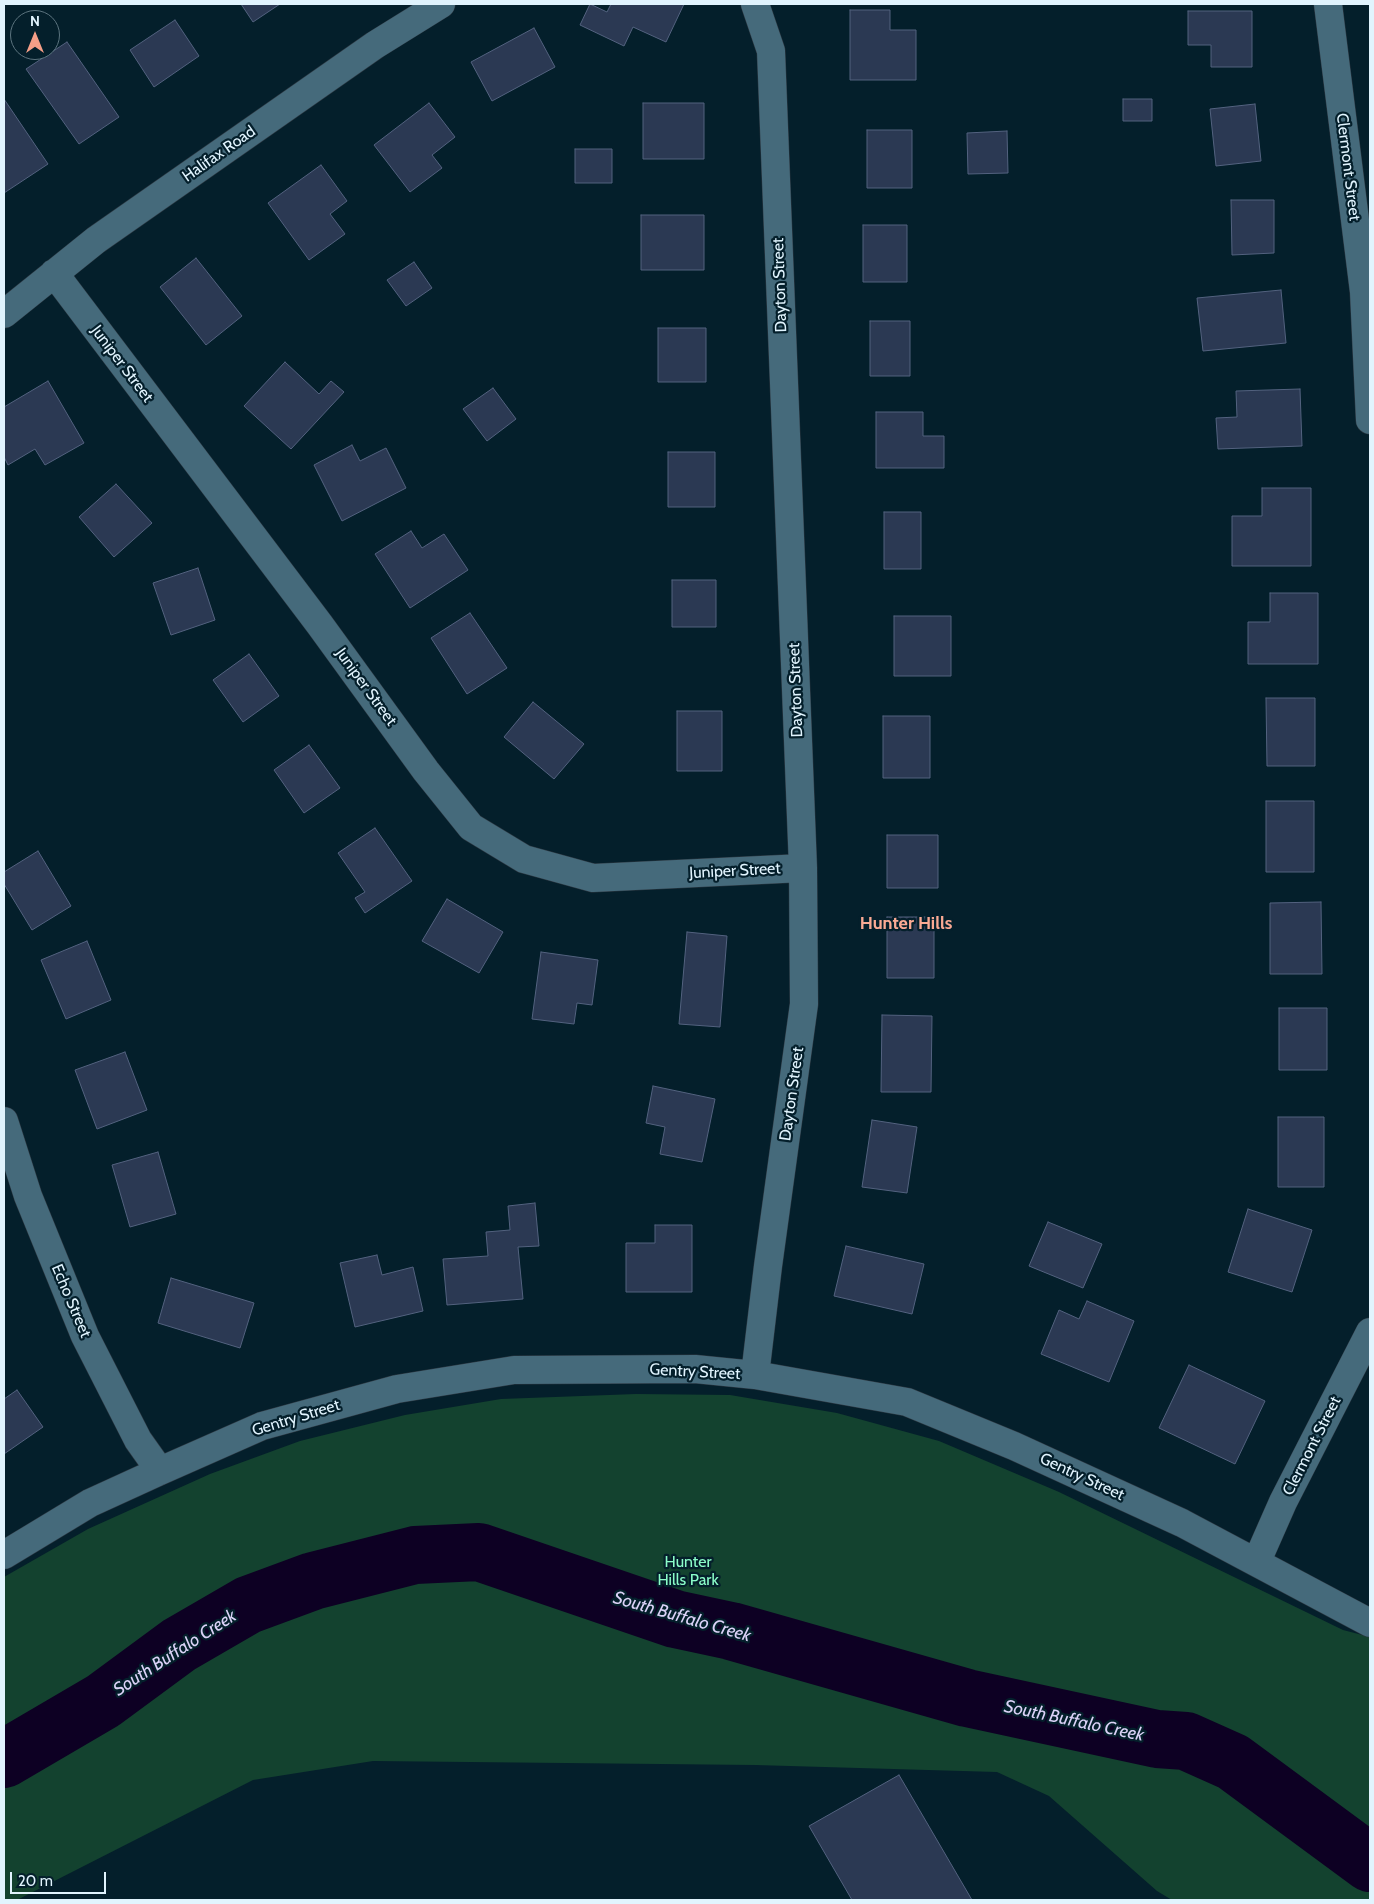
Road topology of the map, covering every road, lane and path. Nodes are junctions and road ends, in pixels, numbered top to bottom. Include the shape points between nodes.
1 (441, 4) edge
2 (755, 4) edge
3 (1328, 4) edge
4 (54, 273) junction
5 (4, 314) edge
6 (1370, 420) edge
7 (803, 868) junction
8 (4, 1121) edge
9 (1370, 1332) edge
10 (755, 1375) junction
11 (160, 1470) junction
12 (4, 1554) edge
13 (1257, 1562) junction
14 (1370, 1623) edge

1 - 4 street, Halifax Road via 375,45 96,240
2 - 7 street, Dayton Street via 771,51
3 - 6 street, Clermont Street via 1364,292
4 - 5 street, Halifax Road
4 - 7 street, Juniper Street via 471,827 524,858 593,878
7 - 10 street, Dayton Street via 804,1004
8 - 11 street, Echo Street via 28,1196 85,1336 138,1440
9 - 13 street, Clermont Street via 1283,1502
10 - 11 street, Gentry Street via 695,1369 514,1370 397,1389 262,1426
10 - 13 street, Gentry Street via 907,1402 1014,1446 1182,1523
11 - 12 street, Gentry Street via 90,1503
13 - 14 street, Gentry Street

